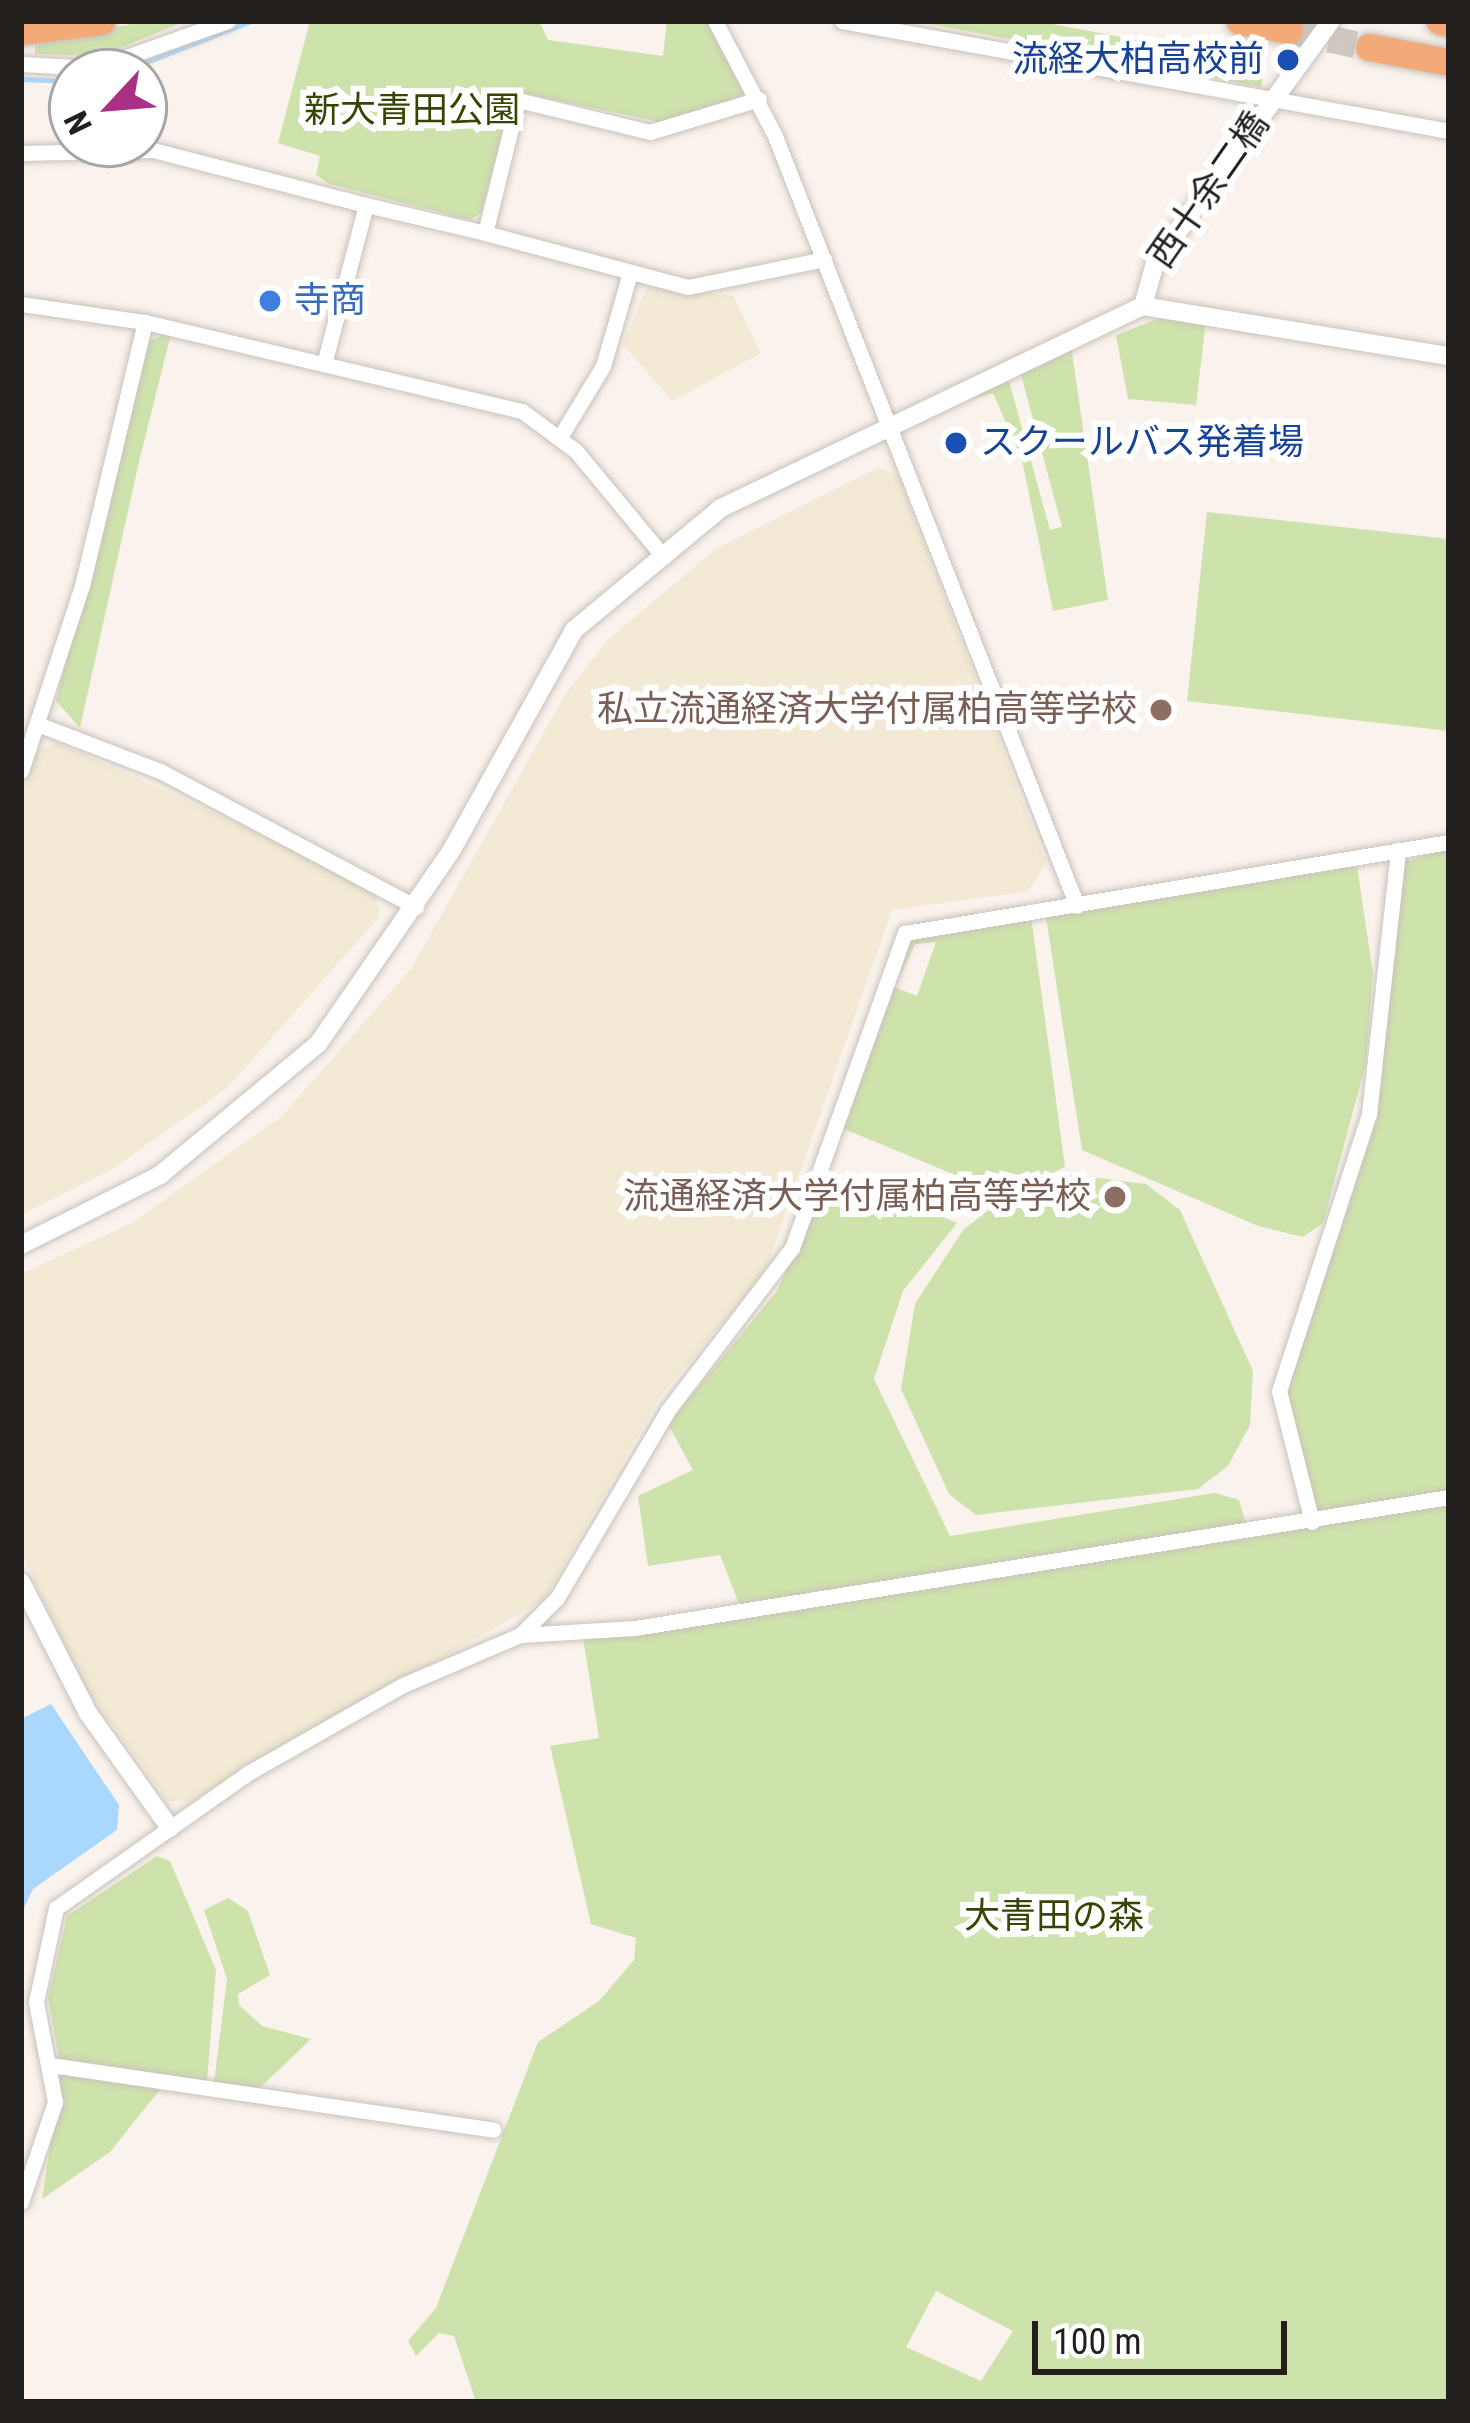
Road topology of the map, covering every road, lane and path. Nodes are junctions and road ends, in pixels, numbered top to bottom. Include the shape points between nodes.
1 (101, 21) edge
2 (228, 21) edge
3 (715, 21) edge
4 (842, 21) edge
5 (1240, 21) edge
6 (1331, 21) edge
7 (1440, 21) edge
8 (1449, 23) edge
9 (1289, 30) dead end
10 (21, 31) edge
11 (1369, 47) tunnel mouth
12 (1449, 62) edge
13 (21, 64) edge
14 (1274, 98) junction
15 (759, 99) junction
16 (1449, 131) edge
17 (21, 153) edge
18 (366, 205) junction
19 (484, 233) junction
20 (824, 259) junction
21 (630, 273) junction
22 (21, 304) edge
23 (1143, 306) junction
24 (146, 322) junction
25 (1449, 356) edge
26 (324, 364) junction
27 (889, 419) junction
28 (560, 436) junction
29 (658, 550) junction
30 (40, 725) junction
31 (21, 771) edge
32 (1449, 842) edge
33 (1398, 850) junction
34 (1077, 906) junction
35 (416, 907) junction
36 (21, 1245) edge
37 (1449, 1497) edge
38 (1312, 1522) junction
39 (21, 1582) edge
40 (520, 1635) junction
41 (170, 1828) junction
42 (29, 1974) edge
43 (50, 2065) junction
44 (493, 2130) dead end
45 (21, 2202) edge

1 - 10 highway
2 - 13 street via 95,68
3 - 15 street
4 - 14 street
5 - 9 highway
6 - 14 street, 西十余二橋
7 - 8 highway
11 - 12 highway
14 - 16 street
14 - 23 street, 西十余二橋 via 1155,263
15 - 19 street via 650,132 518,100
15 - 20 street
17 - 18 street via 153,150
18 - 19 street
18 - 26 street
19 - 21 street
20 - 21 street via 730,286
20 - 27 street
21 - 28 street via 603,366
22 - 24 street
23 - 25 street
23 - 27 street
24 - 26 street
24 - 30 street
26 - 28 street via 505,405
27 - 29 street
27 - 34 street
28 - 29 street
29 - 35 street via 553,659
30 - 31 street
30 - 35 street via 160,771
32 - 33 street
33 - 34 street
33 - 38 street via 1369,1114 1279,1391
34 - 40 street via 905,933 792,1248 668,1410 557,1598
35 - 36 street via 360,992 274,1087 160,1175
37 - 38 street
38 - 40 street via 635,1628
39 - 41 street via 88,1713
40 - 41 street via 403,1684
41 - 42 street via 56,1908
42 - 43 street
43 - 44 street
43 - 45 street via 46,2149

